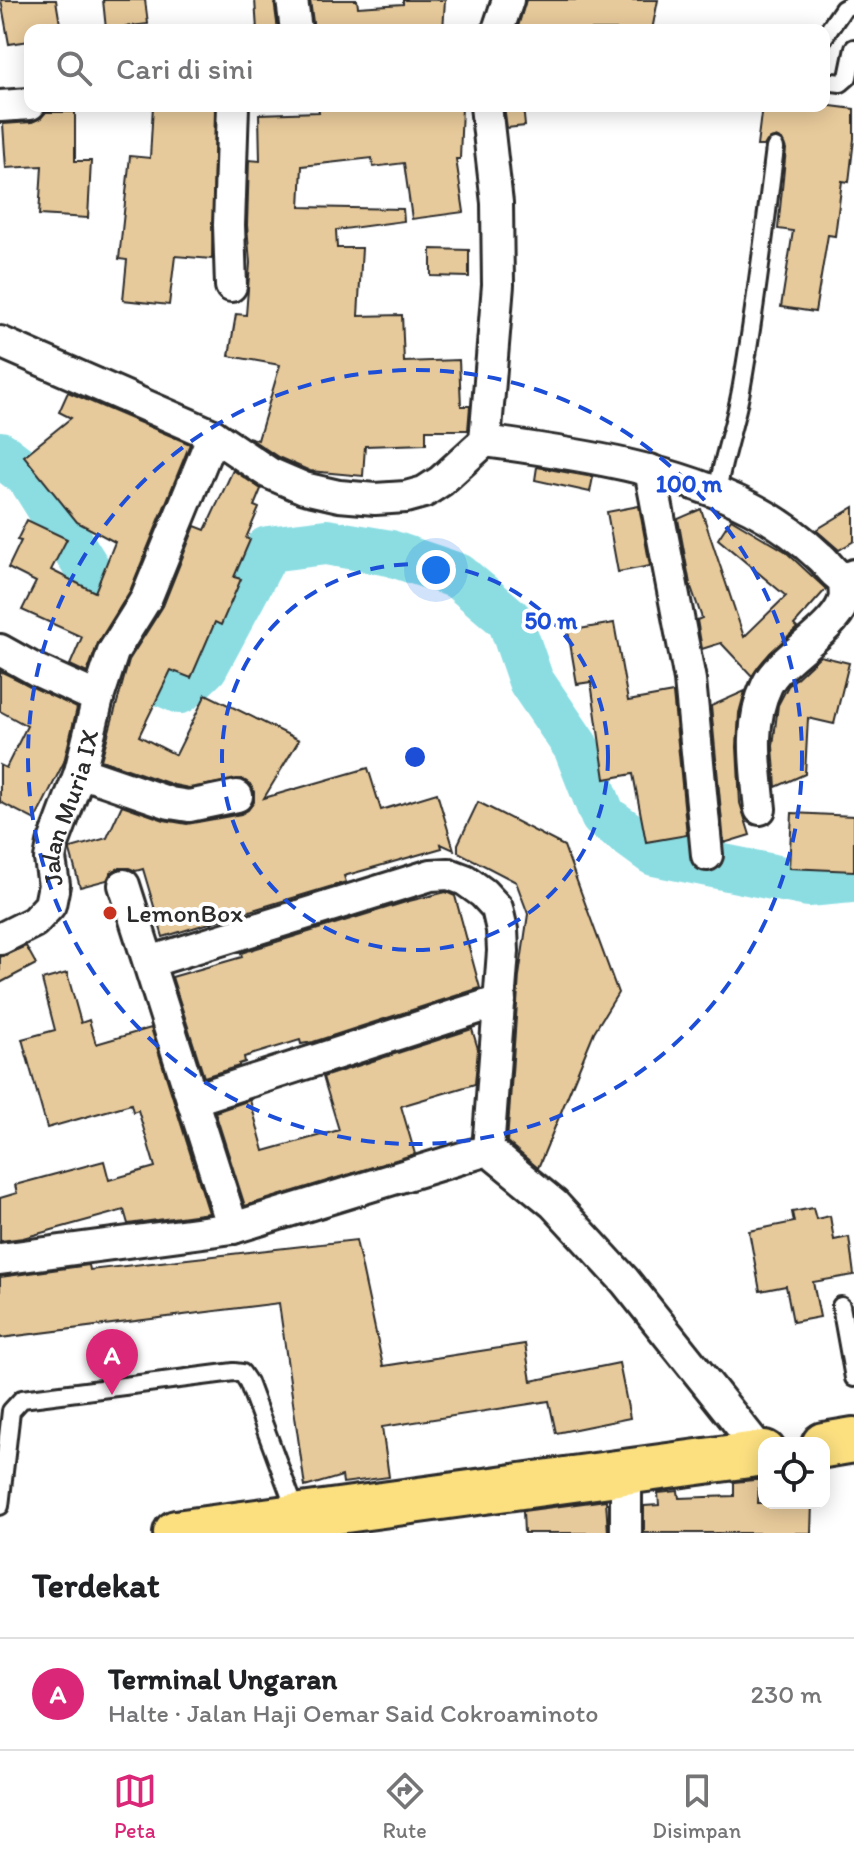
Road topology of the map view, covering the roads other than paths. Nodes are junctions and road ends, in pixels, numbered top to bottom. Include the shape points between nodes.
1 (292, 0) edge
2 (508, 0) edge
3 (854, 3) edge
4 (295, 24) edge
5 (500, 24) edge
6 (830, 28) edge
7 (854, 48) edge
8 (830, 82) edge
9 (24, 104) edge
10 (0, 106) edge
11 (233, 112) edge
12 (487, 112) edge
13 (775, 148) dead end
14 (231, 286) dead end
15 (0, 342) edge
16 (213, 435) junction
17 (485, 441) junction
18 (650, 470) junction
19 (717, 492) junction
20 (849, 576) edge
21 (0, 650) edge
22 (98, 698) junction
23 (80, 772) junction
24 (237, 796) dead end
25 (760, 809) dead end
26 (707, 855) dead end
27 (124, 885) dead end
28 (0, 939) edge
29 (149, 962) junction
30 (500, 1001) junction
31 (192, 1100) junction
32 (488, 1150) junction
33 (233, 1228) junction
34 (0, 1259) edge
35 (841, 1306) dead end
36 (854, 1378) edge
37 (854, 1440) edge
38 (830, 1444) edge
39 (758, 1448) edge
40 (758, 1455) edge
41 (626, 1474) junction
42 (0, 1506) edge
43 (298, 1515) junction
44 (176, 1533) edge
45 (626, 1533) edge

1 - 4 street
2 - 5 street
3 - 6 lane
7 - 8 lane via 848,77 841,83
9 - 10 street
11 - 14 street
12 - 17 street via 497,203 498,285
13 - 19 lane via 750,343
15 - 16 street
16 - 17 street via 269,473 304,488 375,499 424,492
16 - 22 street, Jalan Muria IX via 146,599 113,652
17 - 18 street
18 - 19 street
18 - 26 street via 690,680
19 - 20 street via 763,514
20 - 25 street via 844,603 768,682 762,697 754,749
21 - 22 street
22 - 23 street, Jalan Muria IX
23 - 24 street via 189,806
23 - 28 street, Jalan Muria IX via 51,851 50,905 34,922
27 - 29 street
29 - 30 street via 431,875 449,874 465,880 497,908 503,951
29 - 31 street
30 - 31 street
30 - 32 street
31 - 33 street
32 - 33 street
32 - 39 street via 554,1204 599,1252
33 - 34 street
35 - 36 lane
37 - 38 main road
40 - 41 main road
41 - 43 main road
41 - 45 street
42 - 43 lane via 11,1411 22,1399 234,1372 248,1382
43 - 44 main road

